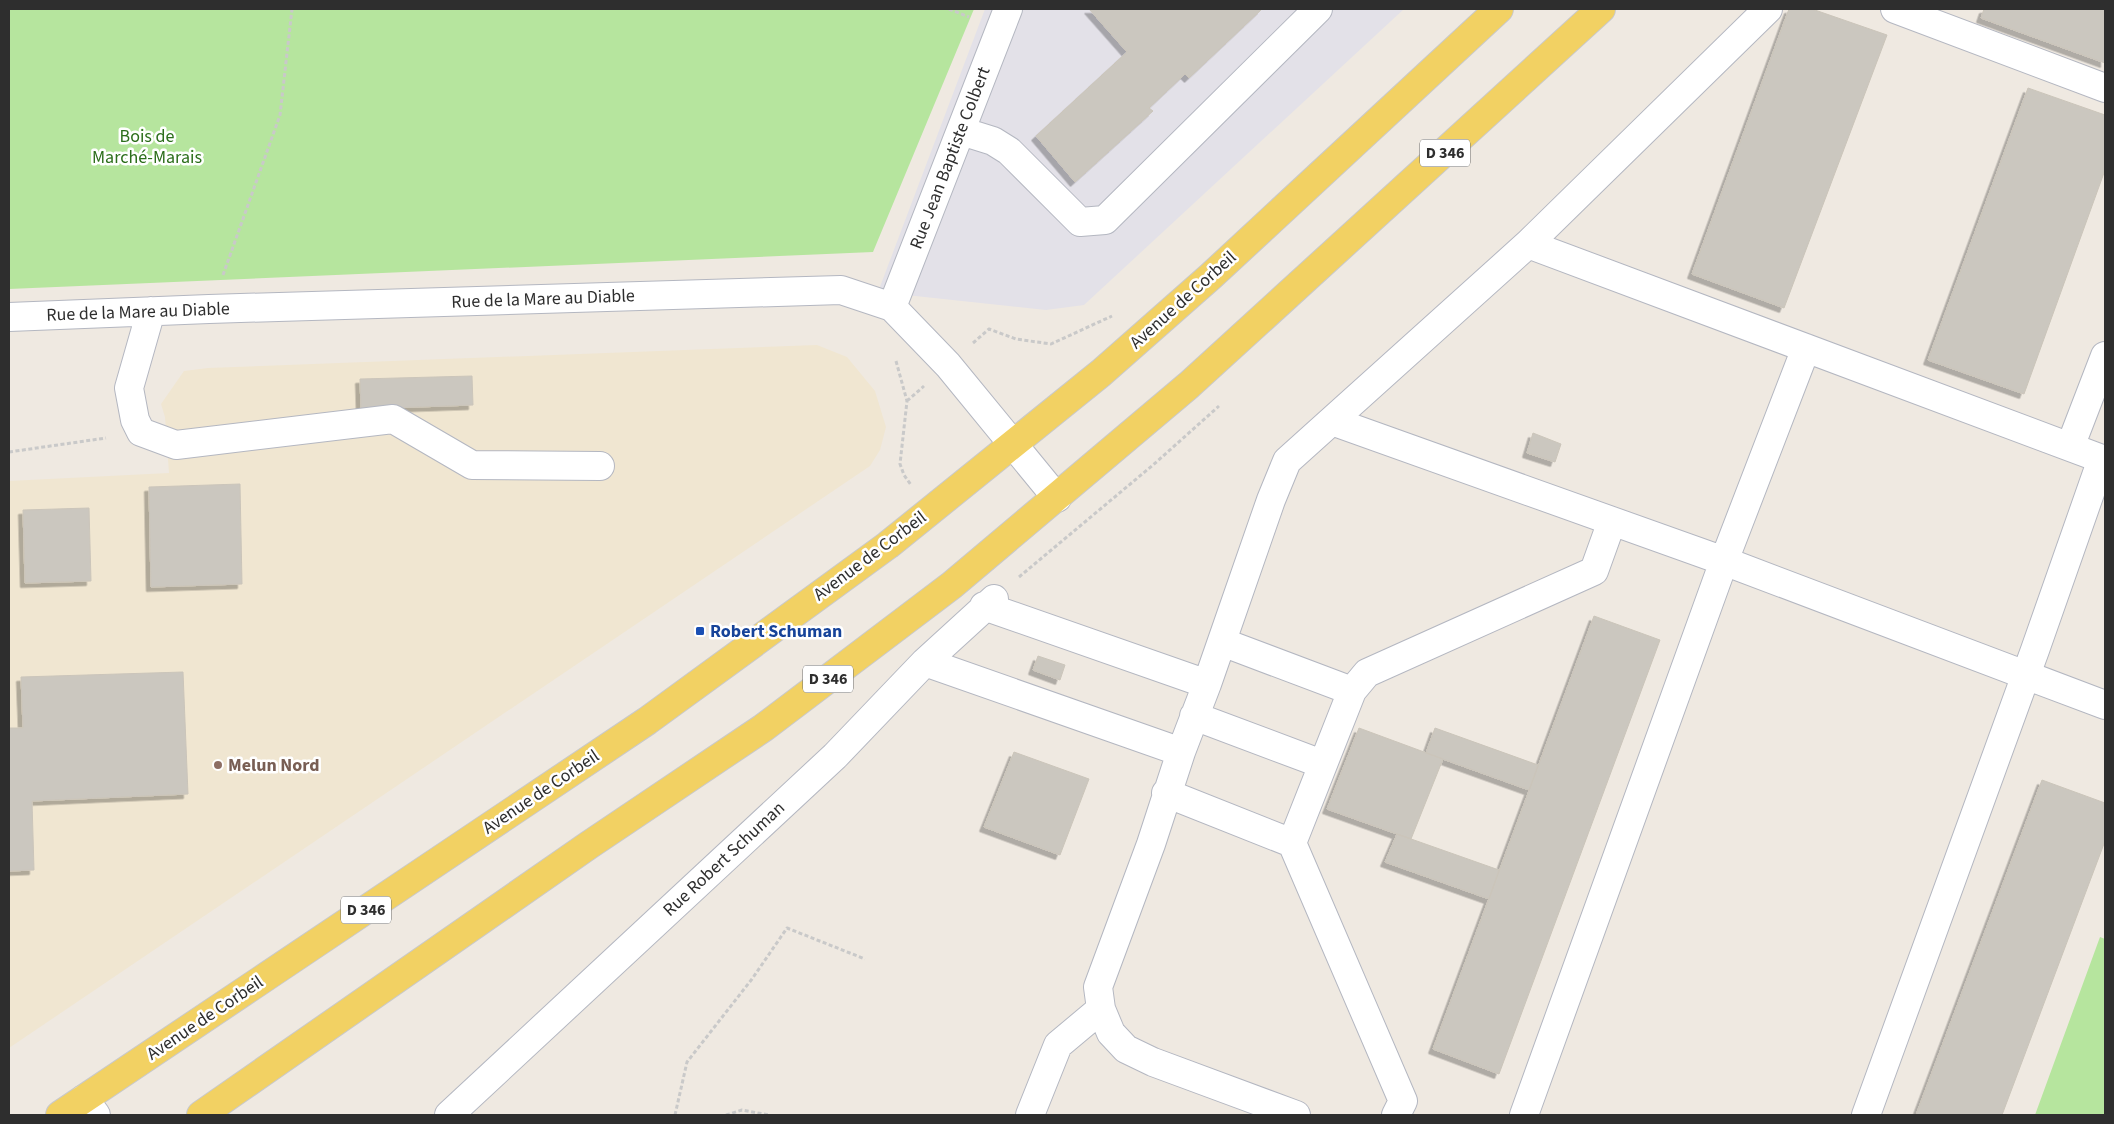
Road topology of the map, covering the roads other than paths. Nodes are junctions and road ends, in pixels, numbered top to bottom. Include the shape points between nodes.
1 (1008, 9) edge
2 (1318, 9) edge
3 (1499, 9) edge
4 (1600, 9) edge
5 (1768, 9) edge
6 (1895, 9) edge
7 (2105, 88) edge
8 (961, 131) junction
9 (1528, 244) junction
10 (892, 307) junction
11 (151, 311) junction
12 (9, 317) edge
13 (1806, 348) junction
14 (2105, 356) edge
15 (1332, 422) junction
16 (1013, 444) junction
17 (2070, 447) junction
18 (600, 466) dead end
19 (1057, 498) junction
20 (1612, 522) junction
21 (1724, 561) junction
22 (1222, 642) junction
23 (925, 662) junction
24 (2026, 675) junction
25 (1208, 684) junction
26 (1352, 691) junction
27 (2105, 705) edge
28 (1194, 716) junction
29 (1181, 752) junction
30 (1322, 764) junction
31 (1166, 794) junction
32 (1292, 843) junction
33 (1101, 1009) junction
34 (90, 1107) edge
35 (60, 1115) edge
36 (201, 1115) edge
37 (449, 1115) edge
38 (1030, 1115) edge
39 (1296, 1115) edge
40 (1396, 1115) edge
41 (1524, 1115) edge
42 (1866, 1115) edge

1 - 8 street, Rue Jean Baptiste Colbert
2 - 8 street via 1104,220 1080,222 1009,151 993,141
3 - 16 main road, Avenue de Corbeil / D 346 via 1211,276 1101,373
4 - 19 main road, D 346 via 1196,379
5 - 9 street
6 - 7 street
8 - 10 street, Rue Jean Baptiste Colbert
9 - 13 street
9 - 15 street
10 - 11 street, Rue de la Mare au Diable via 841,290
10 - 16 street, Rue de la Mare au Diable via 948,365
11 - 12 street, Rue de la Mare au Diable
11 - 18 street via 129,388 135,420 141,432 176,445 393,420 472,465
13 - 17 street
13 - 21 street
14 - 17 street
15 - 20 street
15 - 22 street via 1287,461
16 - 19 street, Rue de la Mare au Diable
16 - 34 main road, Avenue de Corbeil / D 346 via 888,545 648,721
17 - 24 street via 2102,460
19 - 36 main road, D 346 via 952,585 763,728
20 - 21 street
20 - 26 street via 1594,572 1367,673
21 - 24 street
21 - 41 street
22 - 25 street
22 - 26 street
23 - 25 street, Rue Robert Schuman via 989,603
23 - 29 street
23 - 37 street, Rue Robert Schuman via 835,756
24 - 27 street
24 - 42 street
25 - 28 street
26 - 30 street
28 - 29 street
28 - 30 street
29 - 31 street
30 - 32 street
31 - 32 street
31 - 33 street via 1098,987
32 - 40 street via 1403,1101
33 - 38 street via 1058,1045
33 - 39 street via 1111,1033 1126,1049
34 - 35 main road, Avenue de Corbeil / D 346

